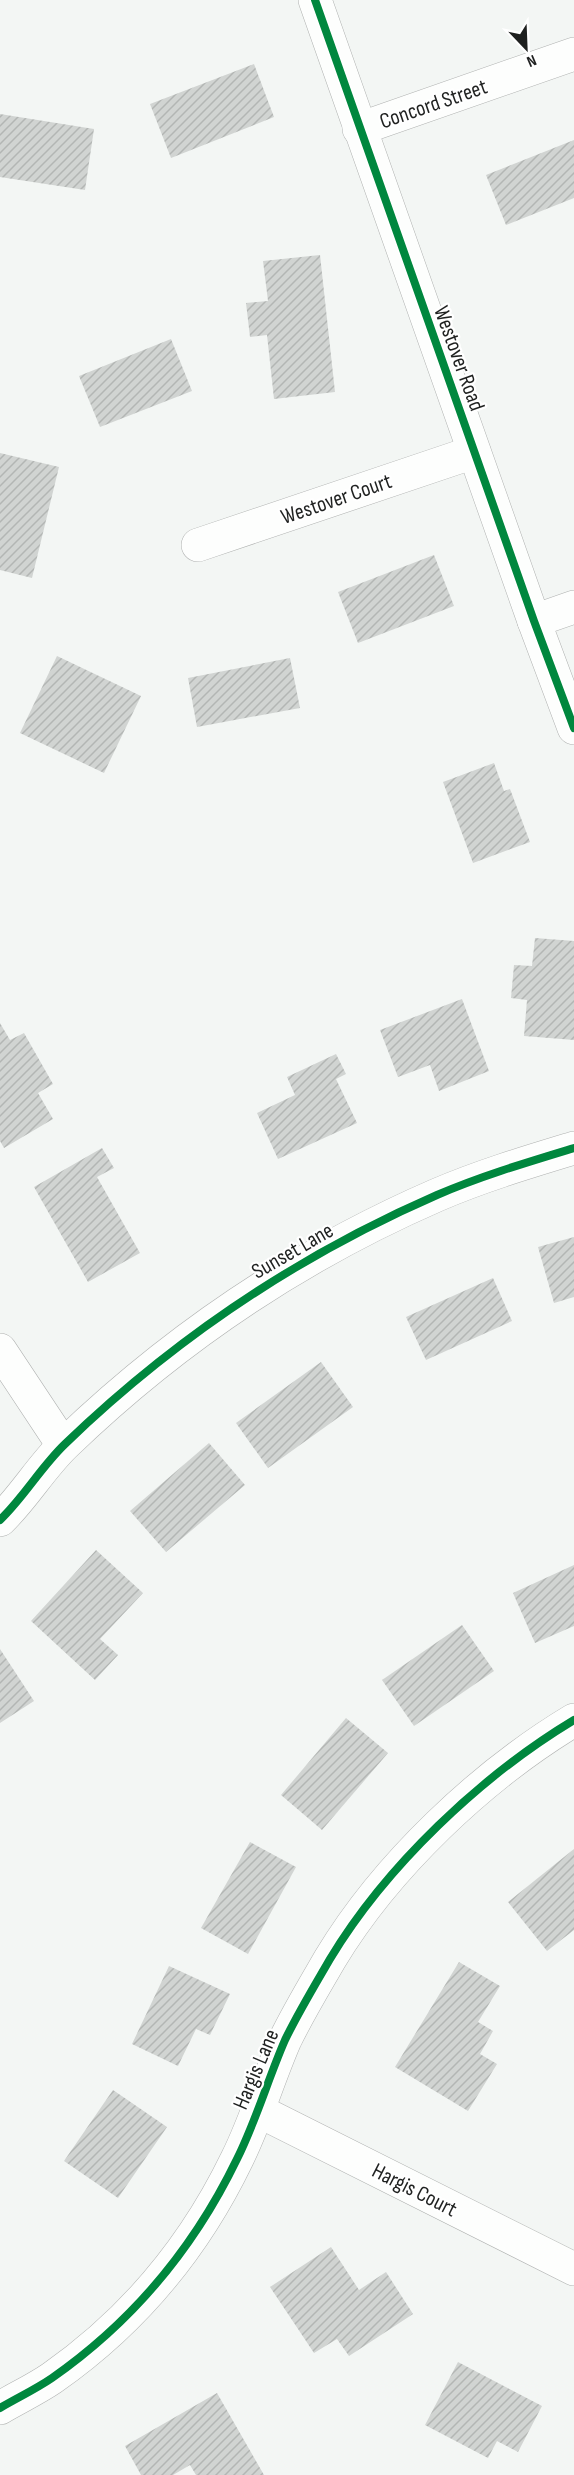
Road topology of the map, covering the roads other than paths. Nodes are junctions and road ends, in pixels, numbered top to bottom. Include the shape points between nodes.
1 (315, 0) edge
2 (574, 54) edge
3 (359, 129) junction
4 (474, 452) junction
5 (198, 545) dead end
6 (574, 607) edge
7 (534, 621) junction
8 (574, 728) edge
9 (574, 1148) edge
10 (0, 1350) edge
11 (63, 1445) junction
12 (0, 1520) edge
13 (574, 1720) edge
14 (257, 2110) junction
15 (574, 2269) edge
16 (0, 2408) edge

1 - 3 street, Westover Road
2 - 3 street, Concord Street
3 - 4 street, Westover Road
4 - 5 street, Westover Court
4 - 7 street, Westover Road
6 - 7 street
7 - 8 street, Westover Road
9 - 11 street, Sunset Lane via 437,1195 332,1247 251,1294 165,1356
10 - 11 street
11 - 12 street, Sunset Lane
13 - 14 street, Hargis Lane via 485,1782 428,1835 368,1904 331,1958 286,2038
14 - 15 street, Hargis Court
14 - 16 street, Hargis Lane via 238,2158 203,2223 160,2282 109,2334 51,2379

